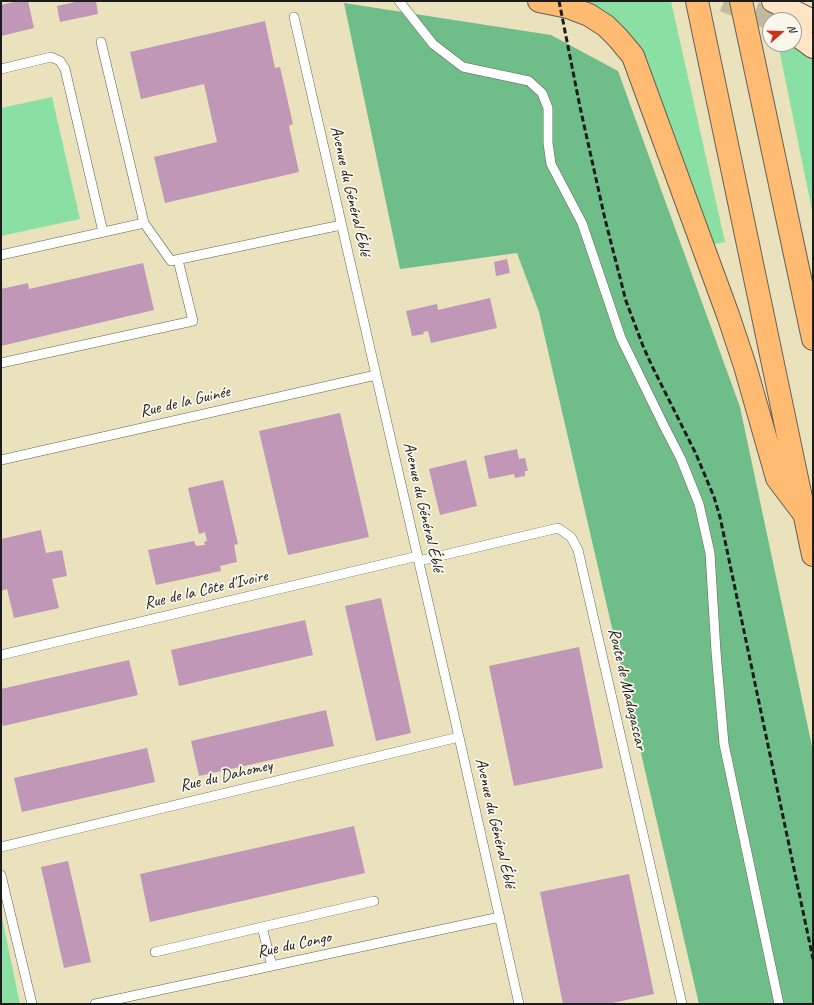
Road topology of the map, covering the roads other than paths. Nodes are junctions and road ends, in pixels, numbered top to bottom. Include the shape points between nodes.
1 (399, 1) edge
2 (539, 1) edge
3 (697, 1) edge
4 (741, 1) edge
5 (772, 1) edge
6 (294, 17) dead end
7 (813, 21) edge
8 (802, 38) edge
9 (101, 42) dead end
10 (813, 46) edge
11 (1, 69) edge
12 (144, 223) junction
13 (341, 225) junction
14 (103, 232) junction
15 (1, 256) edge
16 (178, 260) junction
17 (813, 339) edge
18 (1, 363) edge
19 (376, 375) junction
20 (1, 460) edge
21 (805, 515) junction
22 (813, 555) edge
23 (418, 558) junction
24 (1, 655) edge
25 (459, 736) junction
26 (1, 847) edge
27 (1, 875) edge
28 (374, 901) dead end
29 (500, 916) junction
30 (262, 927) junction
31 (155, 952) dead end
32 (272, 966) junction
33 (32, 1004) edge
34 (95, 1004) edge
35 (519, 1004) edge
36 (682, 1004) edge
37 (779, 1004) edge

1 - 37 lane via 433,44 463,67 529,81 542,93 548,108 551,164 582,223 621,338 681,459 697,498 710,553 724,744
2 - 21 highway via 568,7 589,15 606,26 633,56 728,315 777,478
3 - 21 highway
4 - 17 highway
5 - 7 main road
6 - 13 lane, Avenue du Général Éblé
8 - 10 main road
9 - 12 lane
11 - 14 lane via 51,57 60,61 65,69
12 - 14 lane
12 - 16 lane via 171,262
13 - 16 lane
13 - 19 lane, Avenue du Général Éblé
14 - 15 lane
16 - 18 lane via 192,322
19 - 20 lane, Rue de la Guinée
19 - 23 lane, Avenue du Général Éblé
21 - 22 highway
23 - 24 lane, Rue de la Côte d'Ivoire
23 - 25 lane, Avenue du Général Éblé
23 - 36 lane, Route de Madagascar via 558,528 571,536 578,550
25 - 26 lane, Rue du Dahomey
25 - 29 lane, Avenue du Général Éblé
27 - 33 lane
28 - 30 lane
29 - 32 lane, Rue du Congo
29 - 35 lane, Avenue du Général Éblé
30 - 31 lane
30 - 32 lane
32 - 34 lane, Rue du Congo

